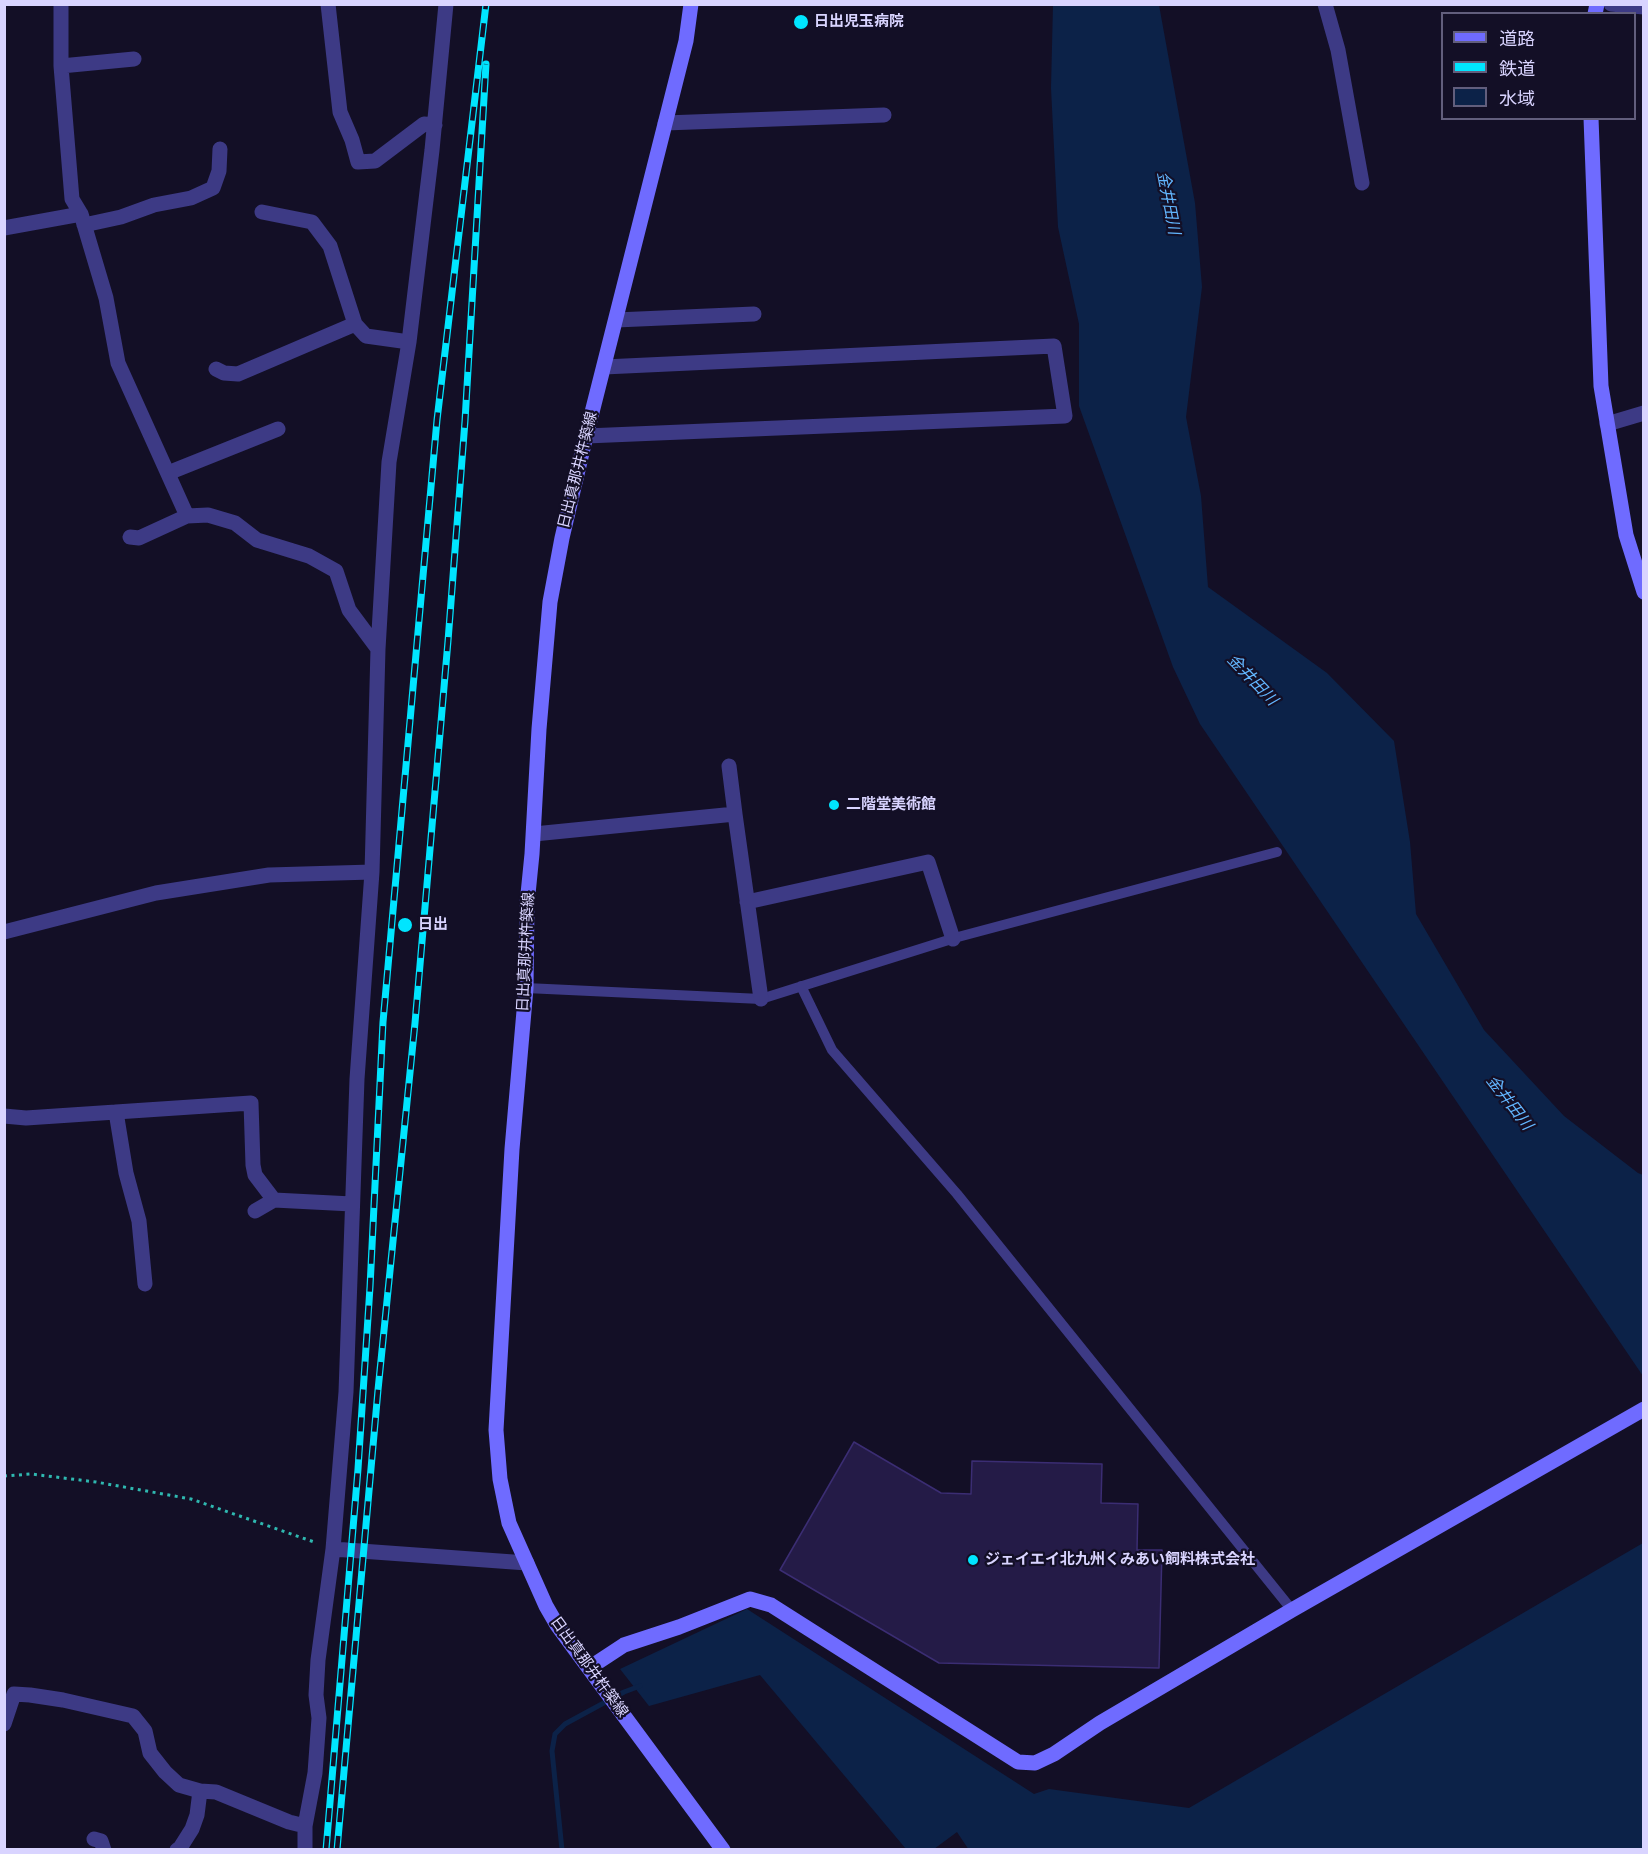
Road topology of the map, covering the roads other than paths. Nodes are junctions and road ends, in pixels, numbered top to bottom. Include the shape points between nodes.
1 (61, 4) edge
2 (328, 4) edge
3 (446, 4) edge
4 (691, 4) edge
5 (1325, 4) edge
6 (1611, 4) edge
7 (1644, 7) edge
8 (134, 59) dead end
9 (61, 66) junction
10 (884, 115) dead end
11 (1591, 120) edge
12 (665, 123) junction
13 (435, 125) junction
14 (220, 149) dead end
15 (1362, 183) dead end
16 (262, 213) dead end
17 (82, 219) junction
18 (4, 228) edge
19 (754, 314) dead end
20 (616, 320) junction
21 (355, 324) junction
22 (410, 342) junction
23 (604, 367) junction
24 (216, 369) dead end
25 (1644, 413) edge
26 (1607, 424) junction
27 (278, 429) dead end
28 (586, 436) junction
29 (168, 474) junction
30 (187, 516) junction
31 (130, 537) dead end
32 (1644, 592) edge
33 (378, 649) junction
34 (729, 766) dead end
35 (735, 814) junction
36 (534, 834) junction
37 (1277, 852) dead end
38 (372, 872) junction
39 (747, 902) junction
40 (4, 932) edge
41 (953, 939) junction
42 (801, 986) junction
43 (526, 988) junction
44 (761, 999) junction
45 (116, 1112) junction
46 (4, 1116) edge
47 (274, 1200) junction
48 (352, 1204) junction
49 (255, 1211) dead end
50 (145, 1284) dead end
51 (1644, 1408) edge
52 (333, 1549) junction
53 (527, 1563) junction
54 (1292, 1610) junction
55 (589, 1668) junction
56 (4, 1724) edge
57 (200, 1791) junction
58 (305, 1826) junction
59 (177, 1850) edge
60 (305, 1850) edge
61 (723, 1850) edge

1 - 9 street
2 - 13 street via 340,112 357,162 375,160 424,124
3 - 13 street
4 - 12 main road, 日出真那井杵築線 via 686,41
5 - 15 street via 1338,50
6 - 7 street
8 - 9 street
9 - 17 street via 72,199
10 - 12 street
11 - 26 main road via 1600,386
12 - 20 main road, 日出真那井杵築線
13 - 22 street
14 - 17 street via 213,188 121,217
16 - 21 street via 312,222 330,246
17 - 18 street
17 - 29 street via 106,298 118,363
19 - 20 street
20 - 23 main road, 日出真那井杵築線
21 - 22 street via 366,336
21 - 24 street via 238,374
22 - 33 street via 389,462
23 - 28 main road, 日出真那井杵築線
23 - 28 street via 1054,346 1065,416
25 - 26 street
26 - 32 main road via 1626,535
27 - 29 street
28 - 36 main road, 日出真那井杵築線 via 550,602
29 - 30 street
30 - 31 street via 139,538
30 - 33 street via 208,515 235,523 256,540 309,556 336,571 349,610
33 - 38 street
34 - 35 street
35 - 36 street
35 - 39 street
36 - 43 main road, 日出真那井杵築線 via 527,904
37 - 41 lane
38 - 40 street via 269,875 156,893
38 - 48 street
39 - 41 street via 928,862
39 - 44 street
41 - 42 lane
42 - 44 lane
42 - 54 lane via 832,1050 957,1194
43 - 44 lane
43 - 53 main road, 日出真那井杵築線 via 512,1149 496,1430 509,1523
45 - 46 street
45 - 47 street via 251,1103 255,1175
45 - 50 street via 139,1221
47 - 48 street
47 - 49 street
48 - 52 street via 346,1392
51 - 54 main road
52 - 53 street
52 - 58 street via 315,1695 319,1718 315,1773
53 - 55 main road, 日出真那井杵築線 via 546,1606
54 - 55 main road via 1035,1763 1018,1762 771,1605 750,1599 624,1645
55 - 61 main road, 日出真那井杵築線
56 - 57 street via 14,1694 74,1702 133,1716 145,1731 150,1753 165,1772 179,1785
57 - 58 street via 216,1792
57 - 59 street via 197,1815
58 - 60 street

